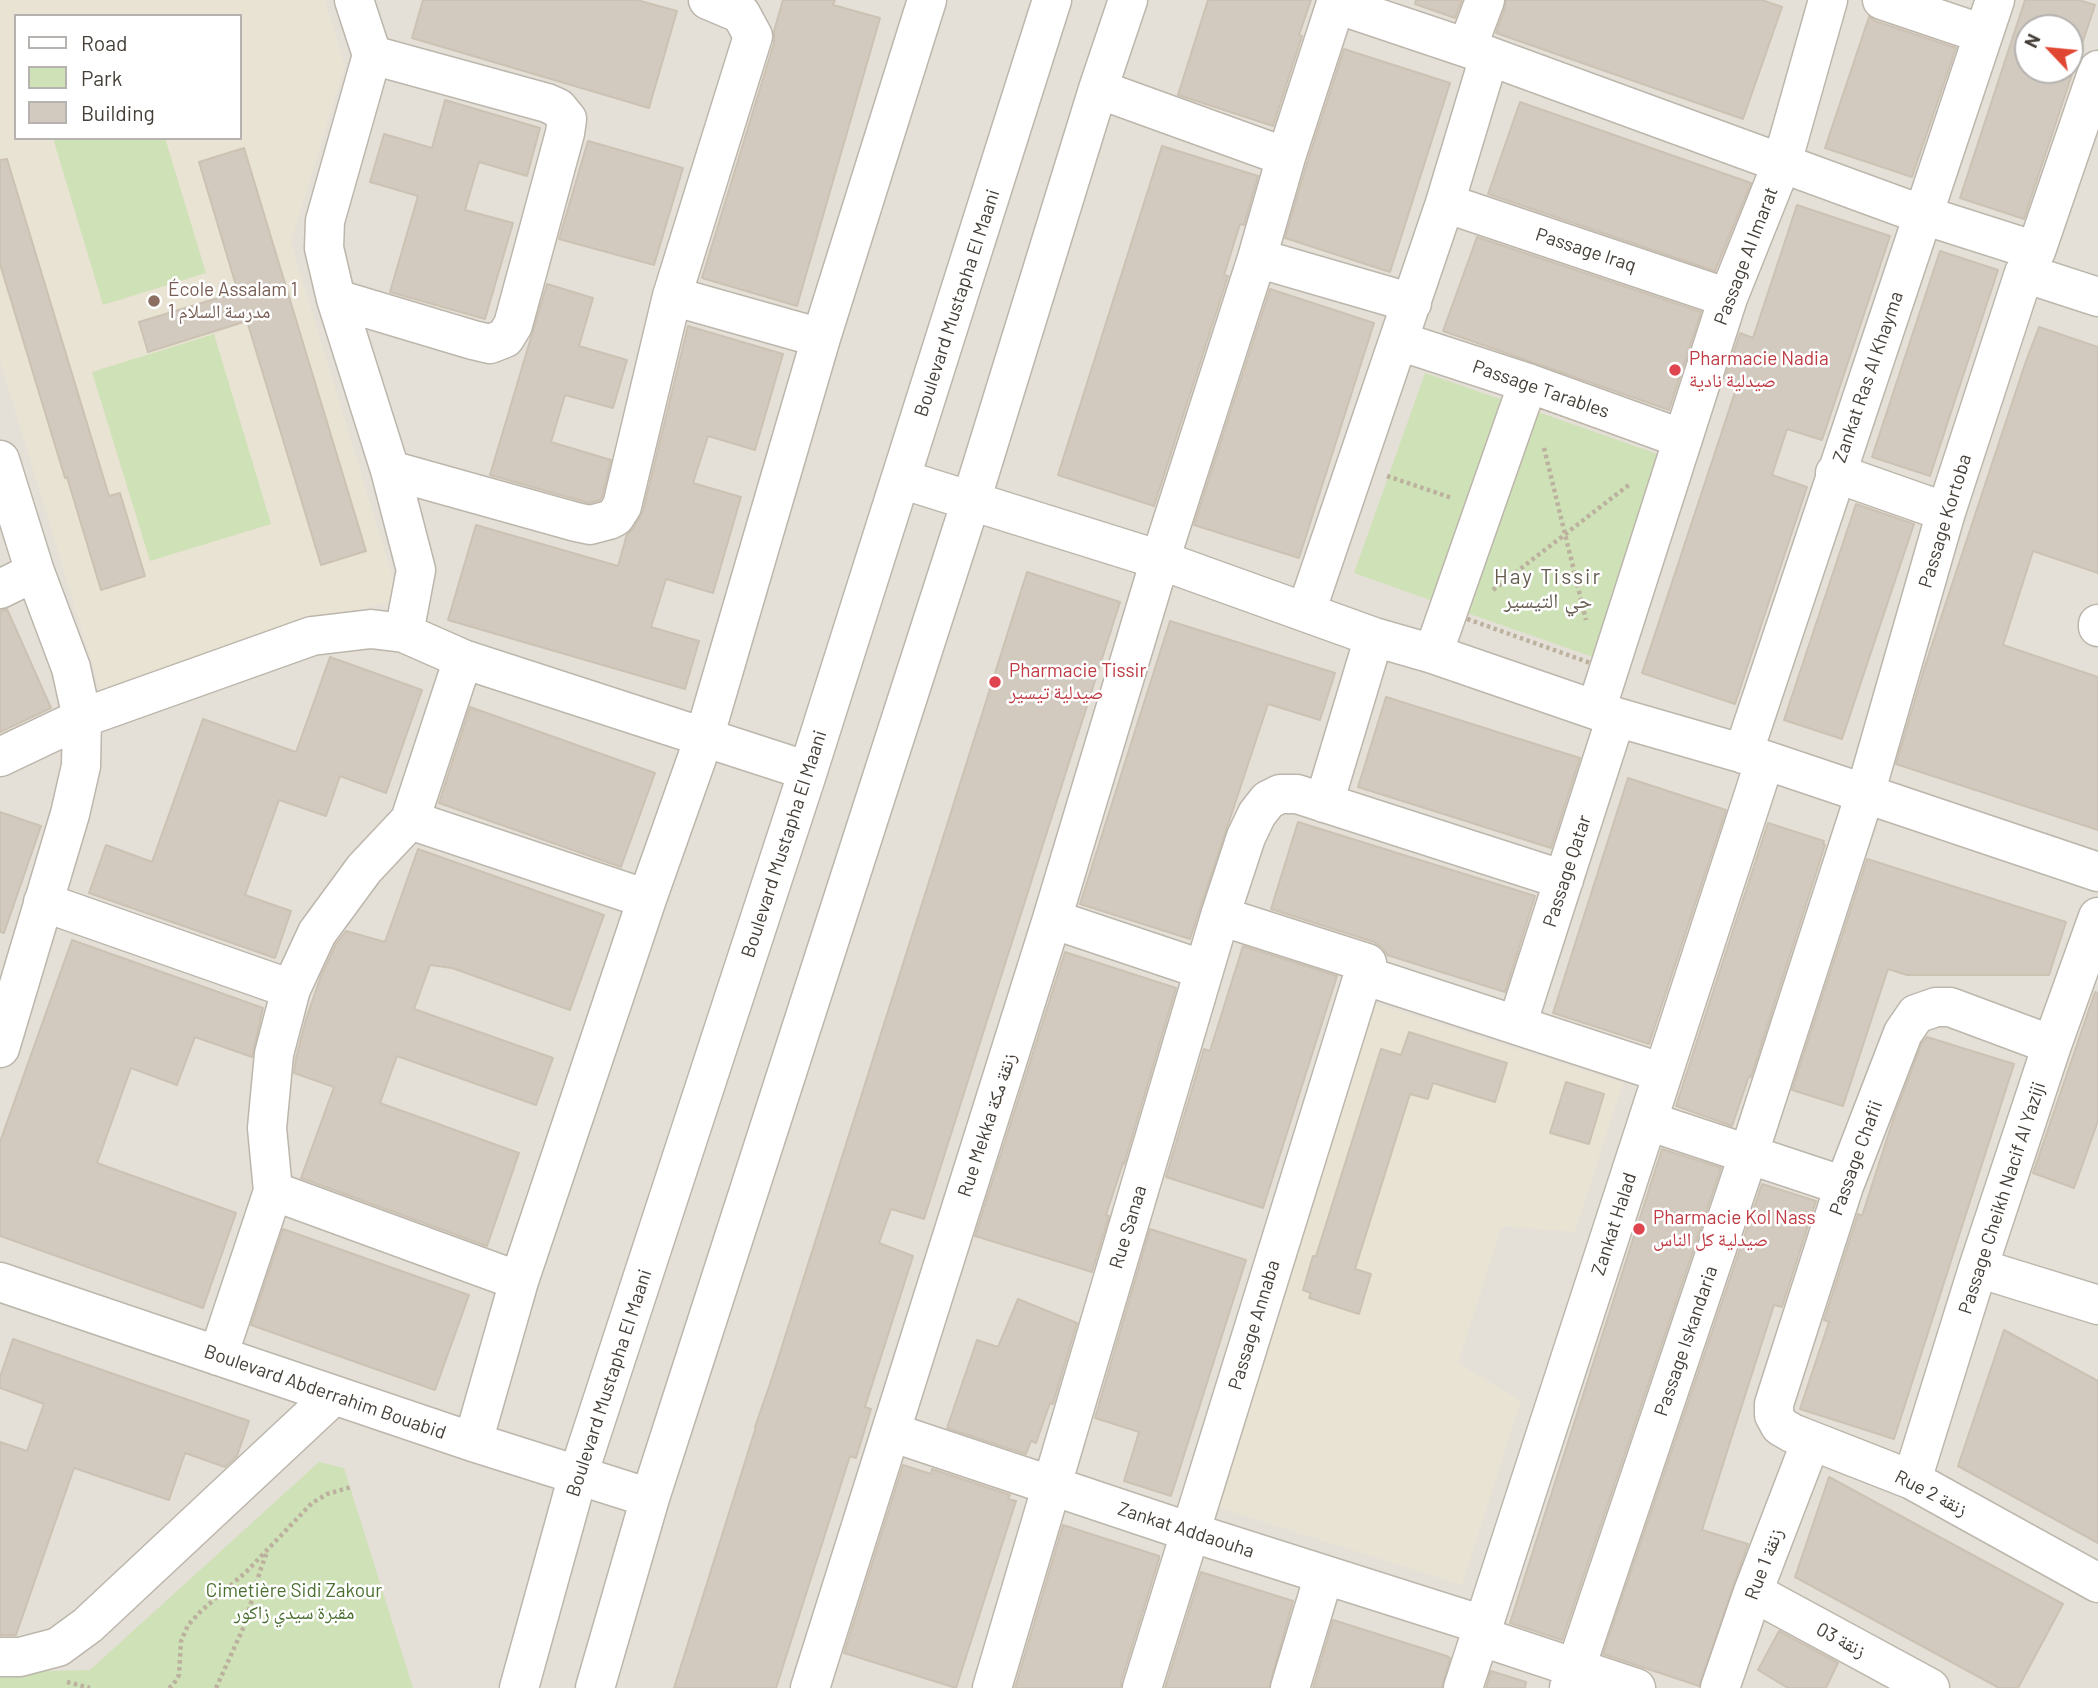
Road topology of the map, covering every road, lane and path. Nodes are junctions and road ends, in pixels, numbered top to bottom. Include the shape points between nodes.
1 (354, 0) edge
2 (707, 0) edge
3 (928, 0) edge
4 (1052, 0) edge
5 (1128, 0) edge
6 (1485, 0) edge
7 (1828, 0) edge
8 (1882, 0) edge
9 (1336, 2) edge
10 (1989, 17) edge
11 (1478, 53) junction
12 (372, 55) junction
13 (2098, 70) edge
14 (1098, 89) junction
15 (1286, 157) junction
16 (1782, 163) junction
17 (1445, 203) junction
18 (1923, 215) junction
19 (1257, 258) junction
20 (2030, 262) junction
21 (672, 296) junction
22 (2098, 297) edge
23 (1728, 298) junction
24 (336, 299) junction
25 (1412, 303) junction
26 (821, 338) junction
27 (1399, 341) junction
28 (1533, 402) junction
29 (1544, 444) dead end
30 (1671, 451) junction
31 (0, 460) edge
32 (390, 470) junction
33 (1835, 473) junction
34 (1383, 474) dead end
35 (1639, 477) dead end
36 (901, 479) junction
37 (971, 501) junction
38 (1460, 501) dead end
39 (1947, 512) junction
40 (1565, 534) junction
41 (1160, 560) junction
42 (35, 572) junction
43 (0, 589) edge
44 (1491, 592) dead end
45 (1470, 608) dead end
46 (1306, 612) junction
47 (1459, 616) junction
48 (1587, 626) dead end
49 (404, 633) junction
50 (1374, 637) junction
51 (1593, 652) dead end
52 (1433, 654) junction
53 (463, 659) junction
54 (1596, 665) junction
55 (1606, 714) junction
56 (82, 718) junction
57 (704, 737) junction
58 (0, 757) edge
59 (1754, 757) junction
60 (808, 771) junction
61 (1865, 794) junction
62 (1310, 798) junction
63 (410, 820) junction
64 (2098, 872) edge
65 (1564, 880) junction
66 (647, 899) junction
67 (43, 902) junction
68 (1220, 916) junction
69 (2098, 917) edge
70 (1052, 919) junction
71 (1365, 969) junction
72 (1204, 970) junction
73 (291, 989) junction
74 (1517, 1025) junction
75 (2052, 1045) junction
76 (0, 1048) edge
77 (1663, 1073) junction
78 (1647, 1121) junction
79 (1749, 1153) junction
80 (1844, 1186) junction
81 (273, 1191) junction
82 (1978, 1268) junction
83 (519, 1281) junction
84 (0, 1283) edge
85 (2098, 1305) edge
86 (218, 1356) junction
87 (334, 1395) junction
88 (1774, 1404) joint
89 (891, 1432) junction
90 (1811, 1441) junction
91 (473, 1442) junction
92 (578, 1475) junction
93 (1912, 1480) junction
94 (1051, 1484) junction
95 (351, 1487) dead end
96 (650, 1498) junction
97 (1190, 1532) junction
98 (268, 1549) junction
99 (1325, 1575) junction
100 (2098, 1583) edge
101 (1753, 1592) junction
102 (1481, 1630) junction
103 (0, 1657) edge
104 (1572, 1678) edge
105 (169, 1688) edge
106 (216, 1688) edge
107 (519, 1688) edge
108 (595, 1688) edge
109 (810, 1688) edge
110 (992, 1688) edge
111 (1142, 1688) edge
112 (1290, 1688) edge
113 (1463, 1688) edge
114 (1636, 1688) edge
115 (1720, 1688) edge
116 (1930, 1688) edge

1 - 12 street
2 - 21 street via 741,14 753,36
3 - 26 street
4 - 36 street, Boulevard Mustapha El Maani
5 - 14 street
6 - 11 street
7 - 16 street, Passage Al Imarat
8 - 10 street
9 - 11 street
9 - 15 street, Rue Mekka زنقة مكة
10 - 18 street, Zankat Ras Al Khayma
11 - 16 street
11 - 17 street
12 - 24 street via 325,221 324,248
12 - 24 street via 547,103 567,119 565,133 506,338 490,344
13 - 20 street, Passage Kortoba
14 - 15 street
14 - 37 street
15 - 19 street, Rue Mekka زنقة مكة
16 - 18 street
16 - 23 street, Passage Al Imarat
17 - 23 street, Passage Iraq
17 - 25 street
18 - 20 street
18 - 33 street, Zankat Ras Al Khayma
19 - 25 street
19 - 41 street, Rue Mekka زنقة مكة
20 - 22 street
20 - 39 street, Passage Kortoba
21 - 26 street
21 - 32 street via 622,506 615,517 590,525
23 - 30 street, Passage Al Imarat
24 - 32 street
25 - 27 street
26 - 57 street
27 - 28 street, Passage Tarables
27 - 46 street
28 - 30 street, Passage Tarables
28 - 30 path
28 - 47 path
28 - 52 street
29 - 40 path
30 - 54 path
30 - 55 street, Passage Al Imarat
31 - 42 street
32 - 49 street via 416,569
33 - 39 street
33 - 59 street, Zankat Ras Al Khayma
34 - 38 path
35 - 40 path
36 - 37 street
36 - 60 street, Boulevard Mustapha El Maani
37 - 41 street
37 - 96 street
39 - 61 street, Passage Kortoba
40 - 44 path
40 - 48 path
41 - 46 street
41 - 70 street, Rue Mekka زنقة مكة
42 - 43 street
42 - 56 street via 71,668
45 - 47 path
46 - 50 street
47 - 54 path
49 - 53 street
49 - 56 street via 371,629 312,636
50 - 52 street
50 - 62 street
51 - 54 path
52 - 55 street
53 - 57 street
53 - 63 street
55 - 59 street
55 - 65 street, Passage Qatar
56 - 58 street
56 - 67 street via 81,766 71,814
57 - 60 street
57 - 66 street
59 - 61 street
59 - 77 street, Zankat Halad
60 - 92 street, Boulevard Mustapha El Maani
61 - 64 street
61 - 79 street, Passage Iskandaria
62 - 65 street
62 - 68 street, Rue Sanaa via 1280,794 1257,814
63 - 66 street
63 - 73 street via 364,869 317,933
65 - 74 street, Passage Qatar
66 - 83 street
67 - 73 street
67 - 76 street
68 - 71 street
68 - 72 street, Rue Sanaa
69 - 75 street, Passage Cheikh Nacif Al Yaziji
70 - 72 street
70 - 89 street, Rue Mekka زنقة مكة
71 - 74 street
71 - 97 street, Passage Annaba
72 - 94 street, Rue Sanaa
73 - 81 street via 274,1054 267,1128
74 - 77 street
75 - 80 street, Passage Chafii via 1950,1007 1916,1014 1903,1033
75 - 82 street, Passage Cheikh Nacif Al Yaziji
77 - 78 street, Zankat Halad
78 - 79 street
78 - 102 street, Zankat Halad
79 - 80 street
79 - 104 street, Passage Iskandaria
80 - 88 street, Passage Chafii
81 - 83 street
81 - 86 street
82 - 85 street
82 - 93 street, Passage Cheikh Nacif Al Yaziji
83 - 91 street
84 - 86 street, Boulevard Abderrahim Bouabid
86 - 87 street, Boulevard Abderrahim Bouabid
87 - 91 street, Boulevard Abderrahim Bouabid
87 - 103 street via 88,1625 58,1647
88 - 90 street, Rue 2 زنقة via 1780,1426
89 - 94 street, Zankat Addaouha
89 - 109 street, Rue Mekka زنقة مكة
90 - 93 street, Rue 2 زنقة
90 - 101 street, Rue 1 زنقة
91 - 92 street, Boulevard Abderrahim Bouabid
92 - 96 street, Boulevard Abderrahim Bouabid
92 - 107 street, Boulevard Mustapha El Maani
93 - 100 street, Rue 2 زنقة
94 - 97 street, Zankat Addaouha
94 - 110 street, Rue Sanaa
95 - 98 path via 312,1503
96 - 108 street
97 - 99 street, Zankat Addaouha
97 - 111 street, Passage Annaba
98 - 105 path via 188,1625 181,1641 179,1675
98 - 106 path via 245,1624
99 - 102 street, Zankat Addaouha
99 - 112 street
101 - 115 street, Rue 1 زنقة
101 - 116 street, زنقة 03
102 - 104 street, Zankat Addaouha
102 - 113 street, Zankat Halad
104 - 114 street, Zankat Addaouha

